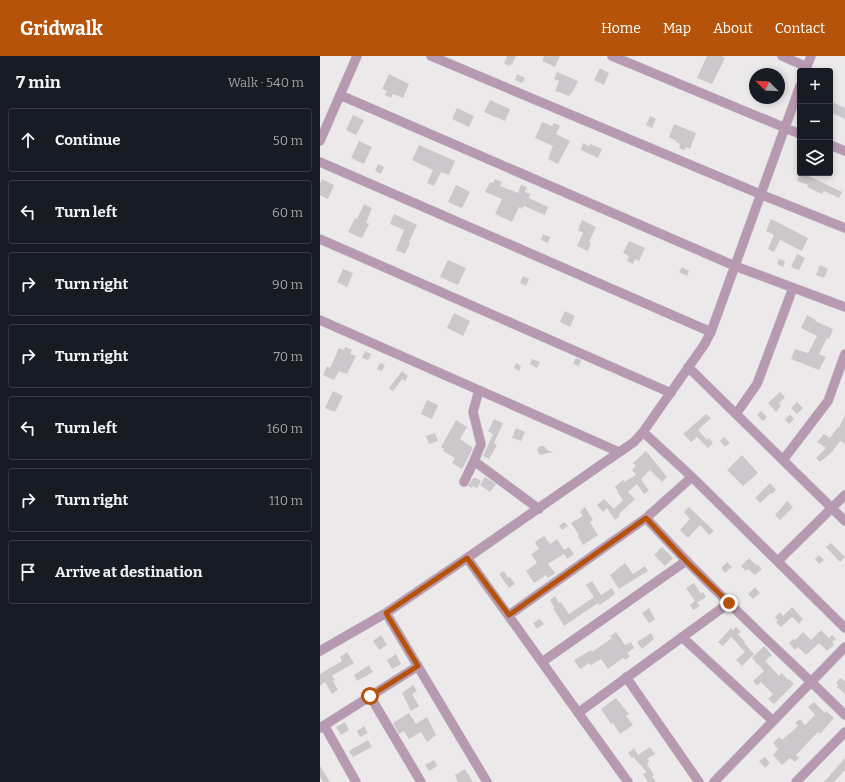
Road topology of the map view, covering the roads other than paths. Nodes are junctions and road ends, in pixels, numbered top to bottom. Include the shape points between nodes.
1 (357, 56) edge
2 (431, 56) edge
3 (612, 56) edge
4 (782, 56) edge
5 (811, 56) edge
6 (804, 68) edge
7 (806, 68) edge
8 (797, 94) edge
9 (340, 95) junction
10 (784, 128) junction
11 (797, 133) edge
12 (320, 141) edge
13 (833, 146) edge
14 (845, 151) edge
15 (320, 162) edge
16 (760, 194) junction
17 (845, 228) edge
18 (320, 239) edge
19 (735, 266) junction
20 (793, 288) junction
21 (845, 307) edge
22 (320, 320) edge
23 (711, 332) junction
24 (845, 354) edge
25 (688, 367) junction
26 (479, 390) junction
27 (671, 393) junction
28 (736, 414) junction
29 (644, 432) junction
30 (619, 452) junction
31 (783, 460) junction
32 (474, 461) junction
33 (692, 478) junction
34 (464, 482) dead end
35 (845, 495) edge
36 (539, 508) junction
37 (832, 508) junction
38 (646, 518) junction
39 (845, 521) edge
40 (467, 558) junction
41 (686, 561) junction
42 (778, 561) junction
43 (729, 603) junction
44 (386, 613) junction
45 (509, 615) junction
46 (845, 628) edge
47 (682, 637) junction
48 (845, 647) edge
49 (320, 651) edge
50 (542, 662) junction
51 (418, 666) junction
52 (626, 677) junction
53 (812, 682) junction
54 (370, 696) junction
55 (578, 713) junction
56 (845, 715) edge
57 (773, 721) junction
58 (322, 726) edge
59 (845, 732) edge
60 (356, 782) edge
61 (421, 782) edge
62 (487, 782) edge
63 (628, 782) edge
64 (699, 782) edge
65 (714, 782) edge
66 (796, 782) edge

1 - 9 street
2 - 16 street
3 - 10 street
4 - 6 street
5 - 7 street
8 - 10 street
9 - 12 street
9 - 19 street
10 - 11 street
10 - 16 street
13 - 14 street
15 - 23 street
16 - 17 street
16 - 19 street
18 - 27 street
19 - 20 street
19 - 23 street
20 - 21 street
20 - 28 street via 757,384
22 - 26 street
23 - 25 street
24 - 31 street via 828,402
25 - 27 street
25 - 28 street
26 - 30 street
26 - 32 street via 473,412 481,444
27 - 29 street
28 - 31 street
29 - 30 street
29 - 33 street
30 - 36 street
31 - 37 street
32 - 34 street
32 - 36 street
33 - 38 street
33 - 42 street
35 - 37 street
36 - 40 street
37 - 39 street
37 - 42 street
38 - 41 street
38 - 45 street
40 - 44 street
40 - 45 street
41 - 43 street
41 - 50 street
42 - 46 street
43 - 47 street
43 - 53 street
44 - 49 street
44 - 51 street
45 - 50 street
47 - 52 street
47 - 57 street
48 - 53 street
50 - 55 street
51 - 54 street
51 - 62 street
52 - 55 street
52 - 64 street
53 - 56 street
53 - 57 street
54 - 58 street
54 - 61 street
55 - 63 street
57 - 65 street
58 - 60 street
59 - 66 street

